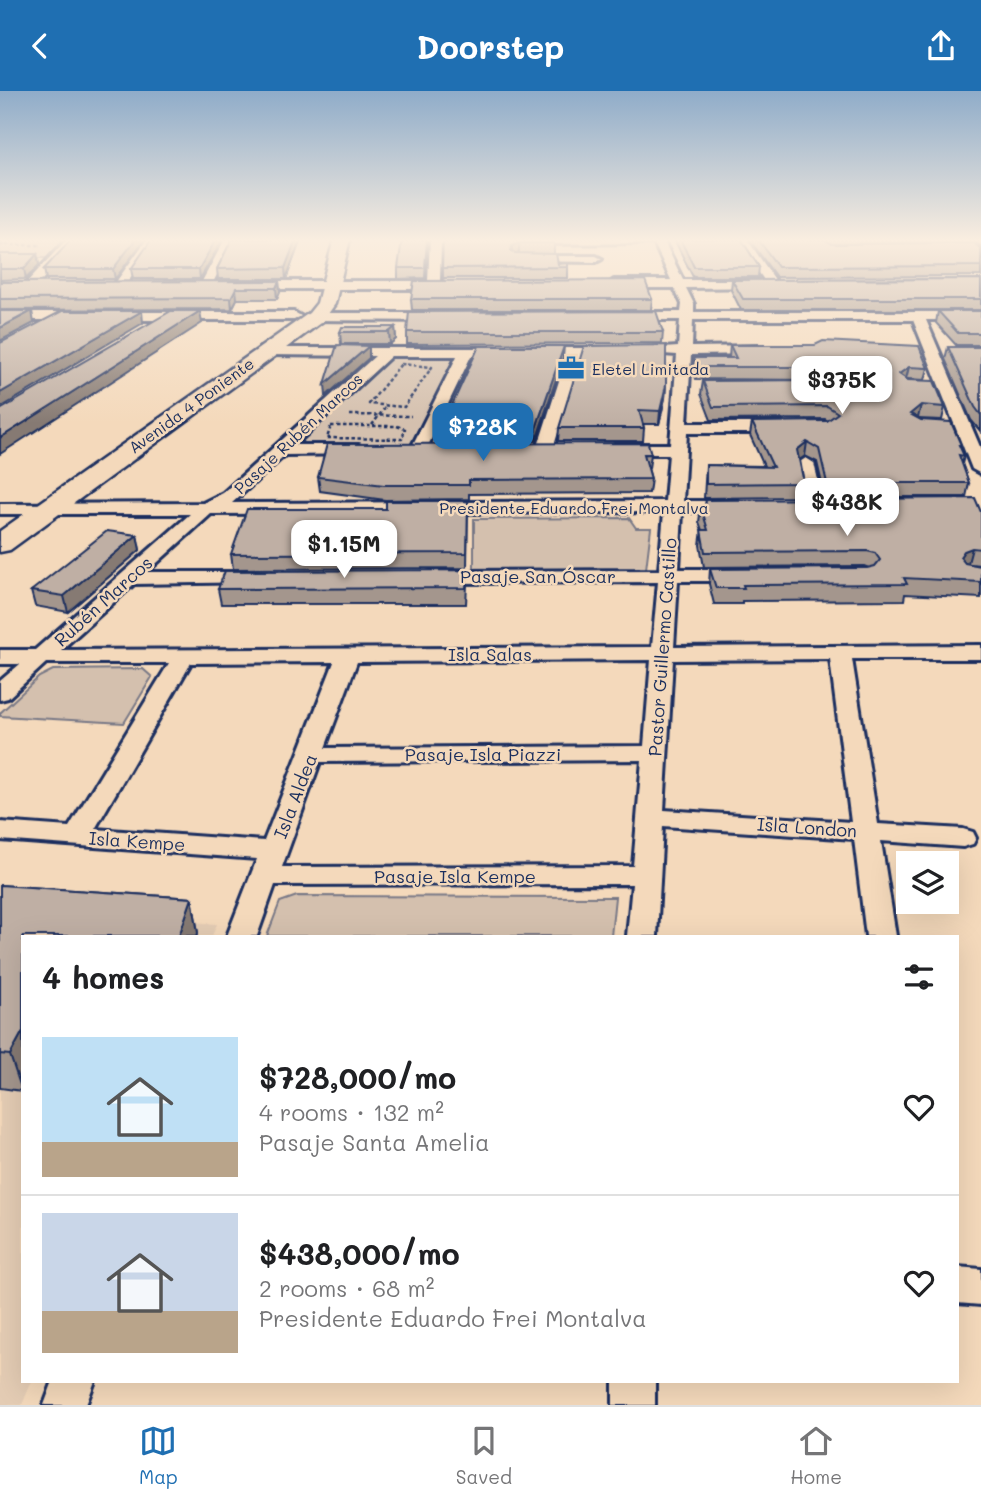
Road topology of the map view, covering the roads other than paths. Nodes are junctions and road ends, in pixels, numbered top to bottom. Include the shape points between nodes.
1 (303, 300) edge
2 (327, 300) edge
3 (687, 300) edge
4 (64, 315) junction
5 (0, 316) edge
6 (169, 316) junction
7 (305, 316) junction
8 (612, 316) edge
9 (687, 316) junction
10 (918, 316) junction
11 (981, 316) edge
12 (462, 317) edge
13 (32, 333) edge
14 (141, 333) edge
15 (773, 350) edge
16 (265, 351) junction
17 (647, 351) edge
18 (684, 351) junction
19 (466, 352) junction
20 (575, 352) junction
21 (623, 352) edge
22 (386, 353) junction
23 (679, 428) junction
24 (798, 428) edge
25 (941, 428) edge
26 (964, 429) junction
27 (545, 449) edge
28 (598, 449) edge
29 (677, 449) junction
30 (279, 450) junction
31 (373, 450) edge
32 (396, 450) edge
33 (418, 450) junction
34 (443, 450) edge
35 (806, 463) dead end
36 (981, 469) edge
37 (672, 506) junction
38 (751, 506) edge
39 (815, 506) edge
40 (207, 508) junction
41 (47, 509) junction
42 (4, 512) edge
43 (0, 544) edge
44 (766, 575) edge
45 (668, 576) junction
46 (408, 577) edge
47 (129, 578) junction
48 (271, 578) edge
49 (840, 652) junction
50 (981, 652) edge
51 (661, 653) junction
52 (348, 655) junction
53 (184, 656) junction
54 (0, 657) edge
55 (40, 657) junction
56 (0, 693) edge
57 (654, 753) junction
58 (311, 755) junction
59 (650, 817) junction
60 (0, 831) edge
61 (866, 831) junction
62 (77, 837) junction
63 (963, 838) dead end
64 (270, 864) junction
65 (646, 875) junction
66 (242, 935) edge
67 (642, 935) edge
68 (881, 935) edge
69 (959, 1285) edge
70 (981, 1287) edge
71 (73, 1383) edge
72 (635, 1383) edge
73 (65, 1405) edge
74 (634, 1405) edge

1 - 7 street
2 - 7 street
3 - 9 street, Pastor Guillermo Castillo
4 - 5 street
4 - 6 street
4 - 13 street
6 - 7 street
6 - 14 street
7 - 12 street
7 - 16 street, Avenida 4 Poniente
7 - 42 street, Avenida 4 Poniente via 241,349
8 - 9 street
9 - 10 street
9 - 18 street, Pastor Guillermo Castillo
10 - 11 street
10 - 26 street via 940,388
15 - 18 street
16 - 22 street
16 - 41 street, Avenida 4 Poniente
17 - 18 street
18 - 23 street, Pastor Guillermo Castillo via 689,387
19 - 20 street
19 - 22 street
19 - 33 street
20 - 21 street
20 - 27 street
22 - 30 street, Pasaje Rubén Marcos
23 - 24 street
23 - 29 street, Pastor Guillermo Castillo
25 - 26 street
26 - 36 street
28 - 29 street
29 - 37 street, Pastor Guillermo Castillo
30 - 31 street
30 - 40 street, Pasaje Rubén Marcos via 229,497
32 - 33 street
33 - 34 street
35 - 39 street
37 - 38 street, Presidente Eduardo Frei Montalva
37 - 40 street, Presidente Eduardo Frei Montalva
37 - 45 street, Pastor Guillermo Castillo
40 - 41 street, Presidente Eduardo Frei Montalva
40 - 47 street, Rubén Marcos
41 - 42 street, Presidente Eduardo Frei Montalva
41 - 43 street, Avenida 4 Poniente
44 - 45 street, Pasaje San Óscar
45 - 46 street, Pasaje San Óscar
45 - 51 street, Pastor Guillermo Castillo
47 - 48 street
47 - 55 street, Rubén Marcos
49 - 50 street, Isla Salas
49 - 51 street, Isla Salas
49 - 61 street
51 - 52 street, Isla Salas
51 - 57 street, Pastor Guillermo Castillo
52 - 53 street, Isla Salas
52 - 58 street, Isla Aldea
53 - 55 street, Isla Salas
53 - 62 street
54 - 55 street, Isla Salas
55 - 56 street, Rubén Marcos
57 - 58 street, Pasaje Isla Piazzi
57 - 59 street, Pastor Guillermo Castillo
58 - 64 street, Isla Aldea
59 - 61 street, Isla London
59 - 65 street, Pastor Guillermo Castillo
60 - 62 street, Isla Kempe
61 - 63 street, Isla London
61 - 68 street
62 - 64 street, Isla Kempe
64 - 65 street, Pasaje Isla Kempe
64 - 66 street, Isla Aldea
65 - 67 street, Pastor Guillermo Castillo
69 - 70 street
71 - 73 street
72 - 74 street

